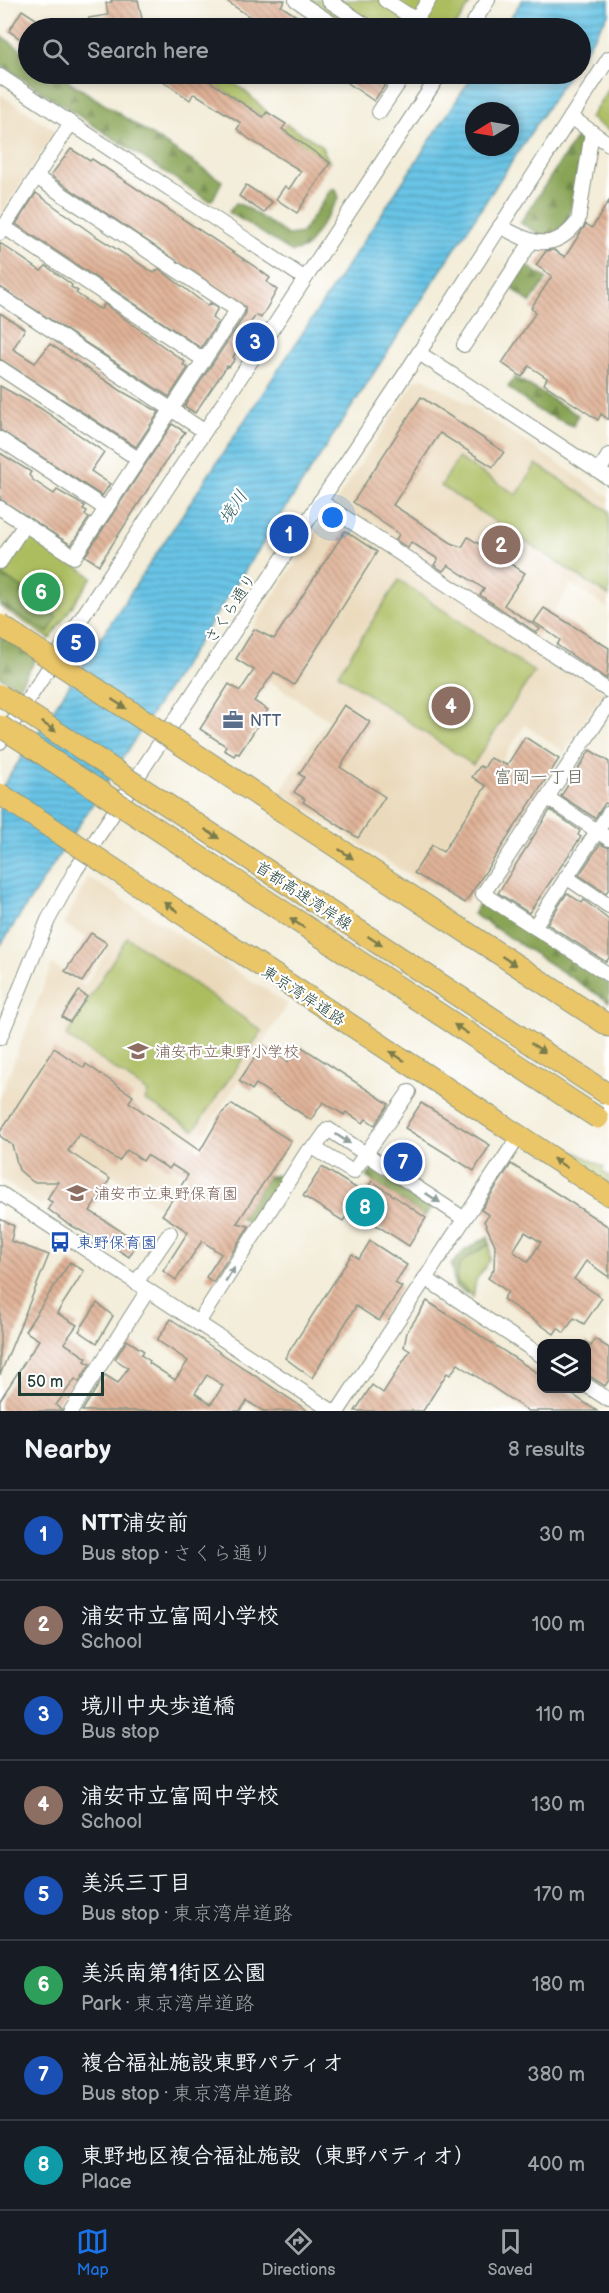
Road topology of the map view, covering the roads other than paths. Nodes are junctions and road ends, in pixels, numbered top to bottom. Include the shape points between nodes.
1 (296, 0) edge
2 (328, 0) edge
3 (385, 0) edge
4 (429, 0) edge
5 (489, 0) edge
6 (324, 18) edge
7 (355, 18) edge
8 (406, 18) edge
9 (417, 18) edge
10 (477, 18) edge
11 (609, 58) edge
12 (0, 76) edge
13 (398, 84) edge
14 (433, 84) edge
15 (379, 112) dead end
16 (571, 117) junction
17 (71, 123) junction
18 (592, 132) junction
19 (609, 144) edge
20 (36, 177) junction
21 (501, 226) junction
22 (2, 230) edge
23 (531, 242) junction
24 (304, 278) junction
25 (0, 296) edge
26 (464, 345) dead end
27 (419, 353) junction
28 (204, 360) junction
29 (0, 368) edge
30 (172, 409) junction
31 (204, 431) junction
32 (0, 439) edge
33 (609, 455) edge
34 (138, 459) junction
35 (604, 474) edge
36 (320, 501) junction
37 (0, 508) edge
38 (106, 509) junction
39 (25, 524) junction
40 (0, 562) edge
41 (0, 625) edge
42 (609, 691) edge
43 (0, 695) edge
44 (609, 704) edge
45 (0, 726) edge
46 (0, 742) edge
47 (0, 794) edge
48 (548, 798) junction
49 (609, 813) edge
50 (603, 835) edge
51 (566, 877) junction
52 (609, 906) edge
53 (534, 927) junction
54 (609, 975) edge
55 (609, 1026) edge
56 (0, 1038) edge
57 (409, 1092) dead end
58 (609, 1095) edge
59 (603, 1122) edge
60 (519, 1136) junction
61 (314, 1148) junction
62 (367, 1154) junction
63 (0, 1193) edge
64 (609, 1195) edge
65 (464, 1218) junction
66 (170, 1233) dead end
67 (424, 1278) junction
68 (142, 1287) junction
69 (198, 1323) junction
70 (537, 1353) edge
71 (591, 1389) edge
72 (609, 1400) edge
73 (71, 1411) edge
74 (332, 1411) edge
75 (338, 1411) edge

1 - 6 street
2 - 7 street
3 - 8 street
4 - 9 street
5 - 10 street
11 - 16 street, さくら通り
12 - 17 street
13 - 15 street
14 - 24 street
16 - 18 street
16 - 21 street, さくら通り
17 - 20 street
17 - 24 street
18 - 19 street
18 - 23 street via 578,221 561,238
20 - 22 street
20 - 28 street via 237,310
21 - 23 street
21 - 27 street, さくら通り
22 - 28 street
23 - 26 street
24 - 31 street
25 - 30 street
27 - 35 street
27 - 36 street, さくら通り
28 - 30 street
29 - 34 street
30 - 31 street
30 - 34 street
31 - 46 street
32 - 38 street
33 - 35 street
34 - 38 street
36 - 42 street
36 - 56 street, さくら通り via 75,871 39,940
37 - 39 street
38 - 39 street via 74,557
39 - 40 street
41 -> 55 highway, bridge
43 -> 58 highway, 首都高速湾岸線, bridge
44 - 48 street
59 -> 45 highway, 首都高速湾岸線, bridge
60 -> 47 highway, 東京湾岸道路, bridge
48 - 50 street
48 - 53 street via 483,894
49 - 50 street
50 - 51 street
51 - 52 street
51 - 53 street
53 - 54 street
57 - 62 street
64 -> 60 highway, 東京湾岸道路
60 - 65 street
61 - 62 street via 350,1172
61 -> 62 street via 328,1129
69 -> 61 street
62 -> 65 street
63 - 68 street
65 - 67 street
66 - 68 street
67 - 70 street
67 - 75 street
68 - 69 street
68 - 73 street
69 - 74 street
71 - 72 street

